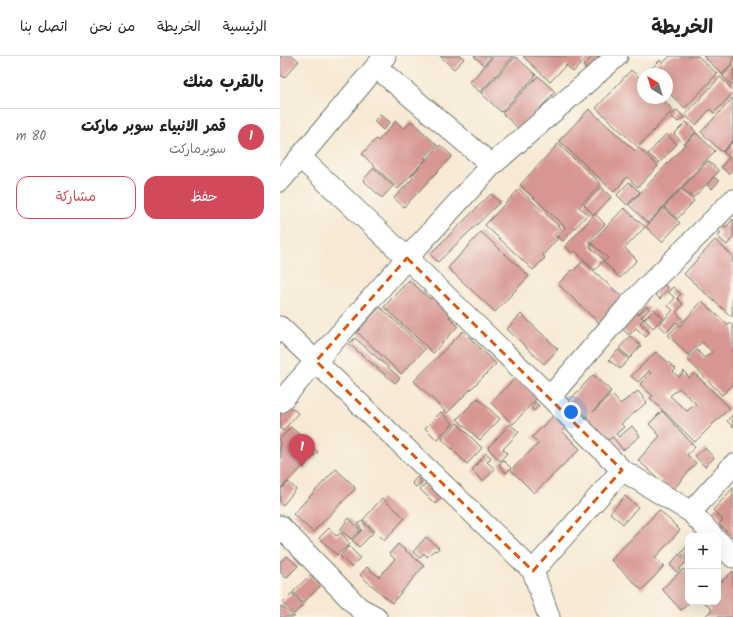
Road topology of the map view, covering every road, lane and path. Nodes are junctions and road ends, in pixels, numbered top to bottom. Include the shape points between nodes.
1 (617, 56) edge
2 (380, 61) edge
3 (300, 157) junction
4 (492, 165) junction
5 (280, 181) edge
6 (733, 200) edge
7 (407, 258) junction
8 (280, 327) edge
9 (316, 361) junction
10 (550, 397) junction
11 (280, 402) edge
12 (733, 465) edge
13 (622, 470) junction
14 (691, 512) junction
15 (280, 526) edge
16 (710, 533) edge
17 (721, 544) edge
18 (733, 557) edge
19 (533, 571) junction
20 (362, 614) edge
21 (549, 617) edge

1 - 4 street
2 - 3 street
2 - 4 street
3 - 5 street
3 - 7 street
4 - 7 street
6 - 10 street via 630,304
7 - 9 street
7 - 10 street
8 - 9 street
9 - 11 street
9 - 19 street
10 - 13 street
12 - 14 street
13 - 14 street
13 - 19 street
14 - 16 street
15 - 20 street
17 - 18 street
19 - 21 street

